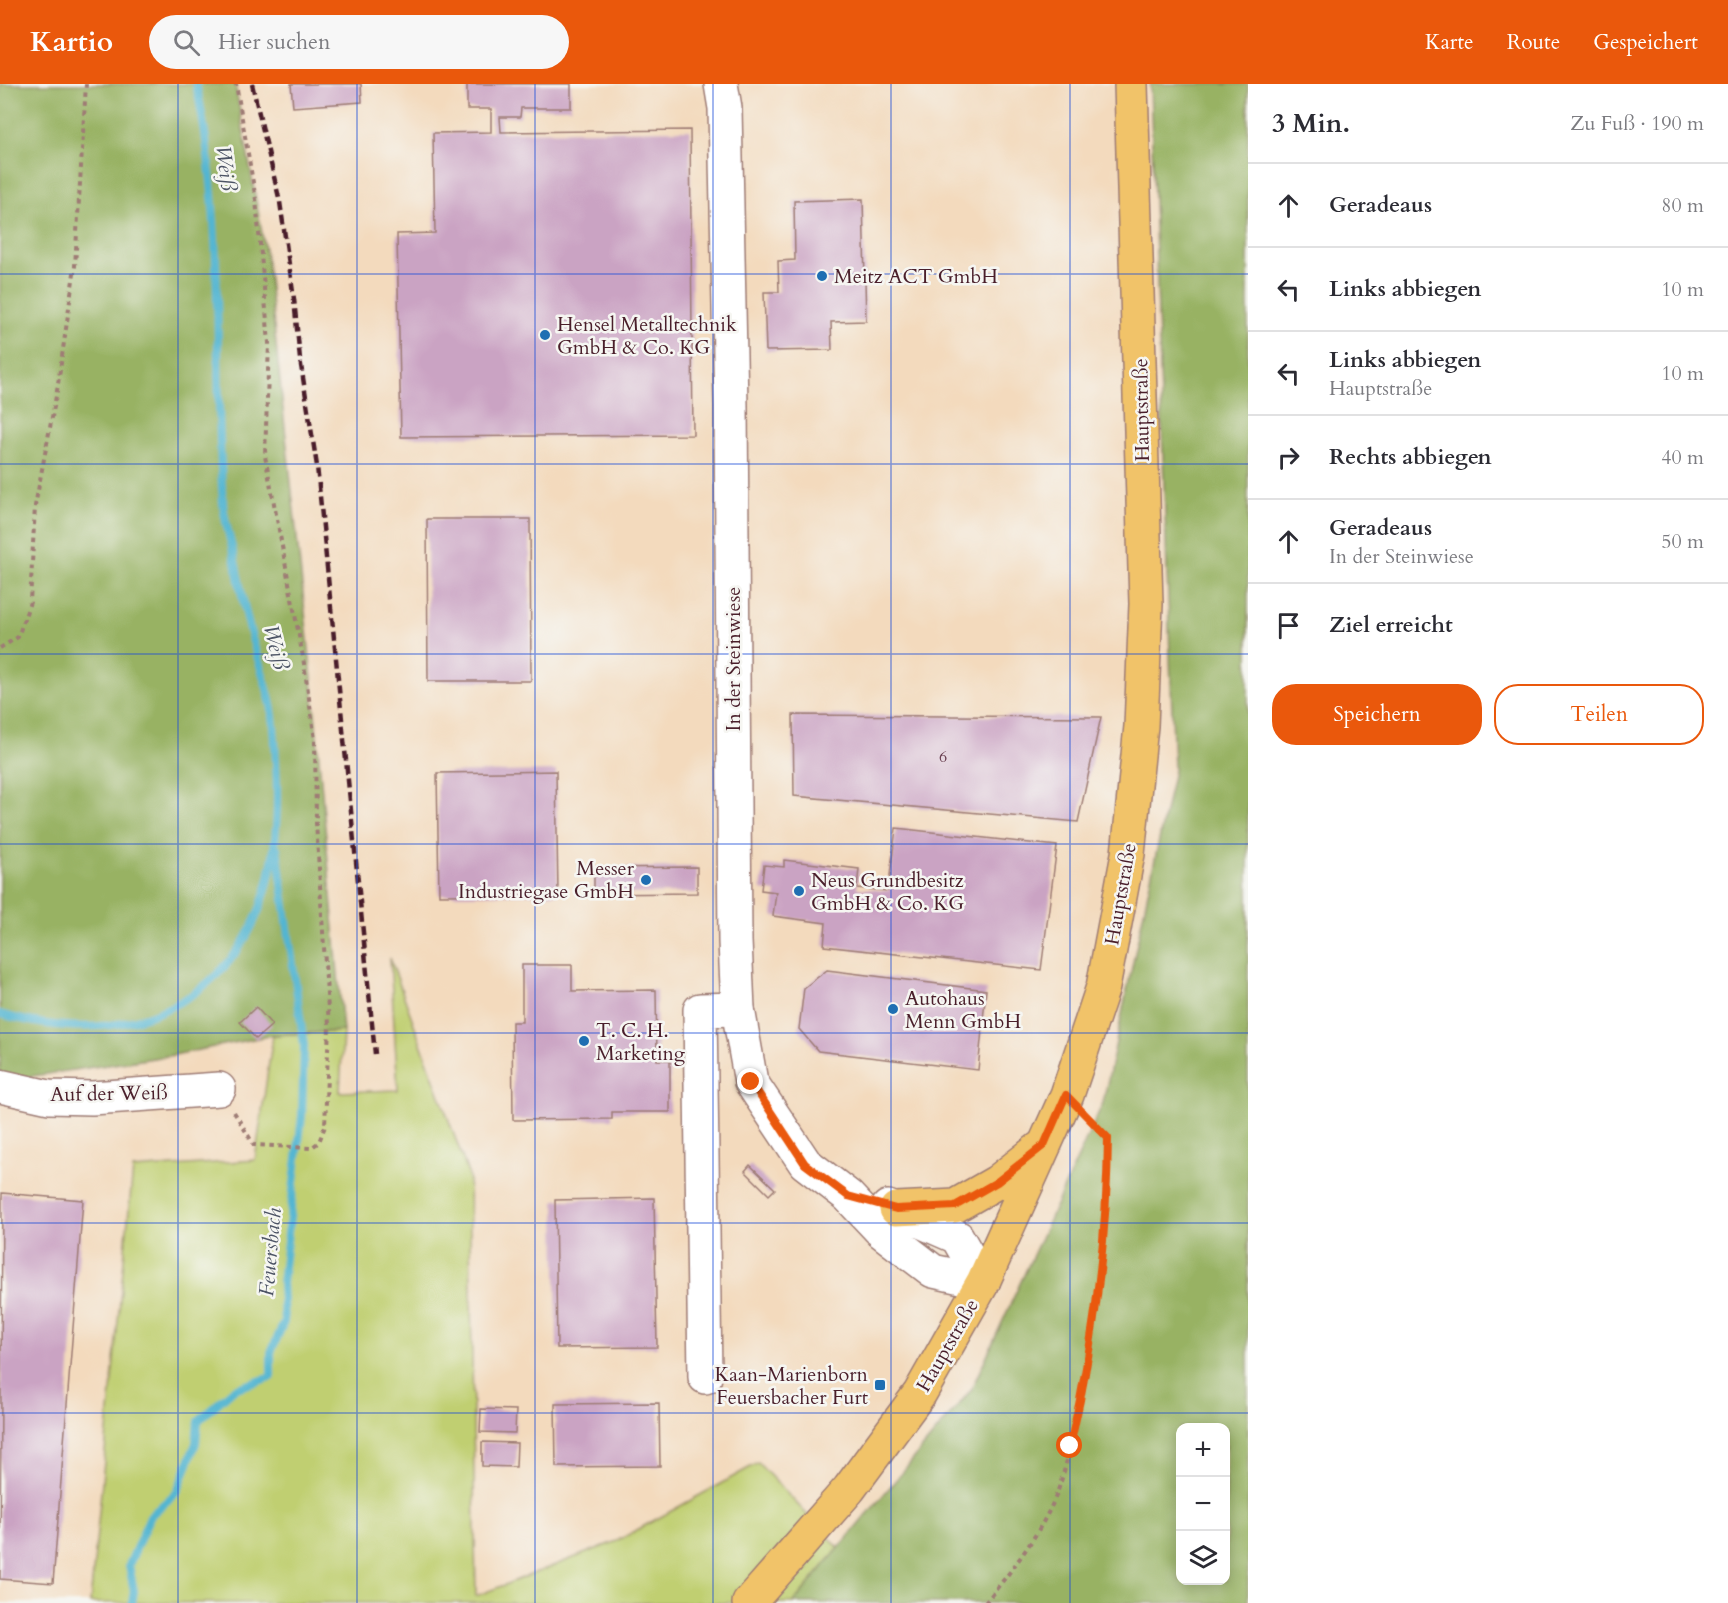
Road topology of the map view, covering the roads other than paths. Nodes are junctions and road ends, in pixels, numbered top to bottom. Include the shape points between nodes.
1 (721, 84) edge
2 (1131, 84) edge
3 (738, 1009) junction
4 (0, 1086) edge
5 (219, 1089) road end
6 (1044, 1145) junction
7 (848, 1196) junction
8 (896, 1209) junction
9 (983, 1282) junction
10 (705, 1377) dead end
11 (749, 1603) edge

1 - 3 street, In der Steinwiese via 725,108 731,406
2 - 6 main road, Hauptstraße via 1146,604 1141,726 1128,854 1103,987 1066,1095
3 - 7 street, In der Steinwiese via 751,1082 805,1164
3 - 10 street via 700,1010
4 - 5 street, Auf der Weiß via 49,1096 92,1098
6 - 8 main road via 997,1182 955,1206
6 - 9 main road, Hauptstraße
7 - 8 street, In der Steinwiese
7 - 9 street, In der Steinwiese via 882,1232 933,1270
8 - 9 street, In der Steinwiese via 957,1238
9 - 11 main road, Hauptstraße via 920,1393 849,1489

